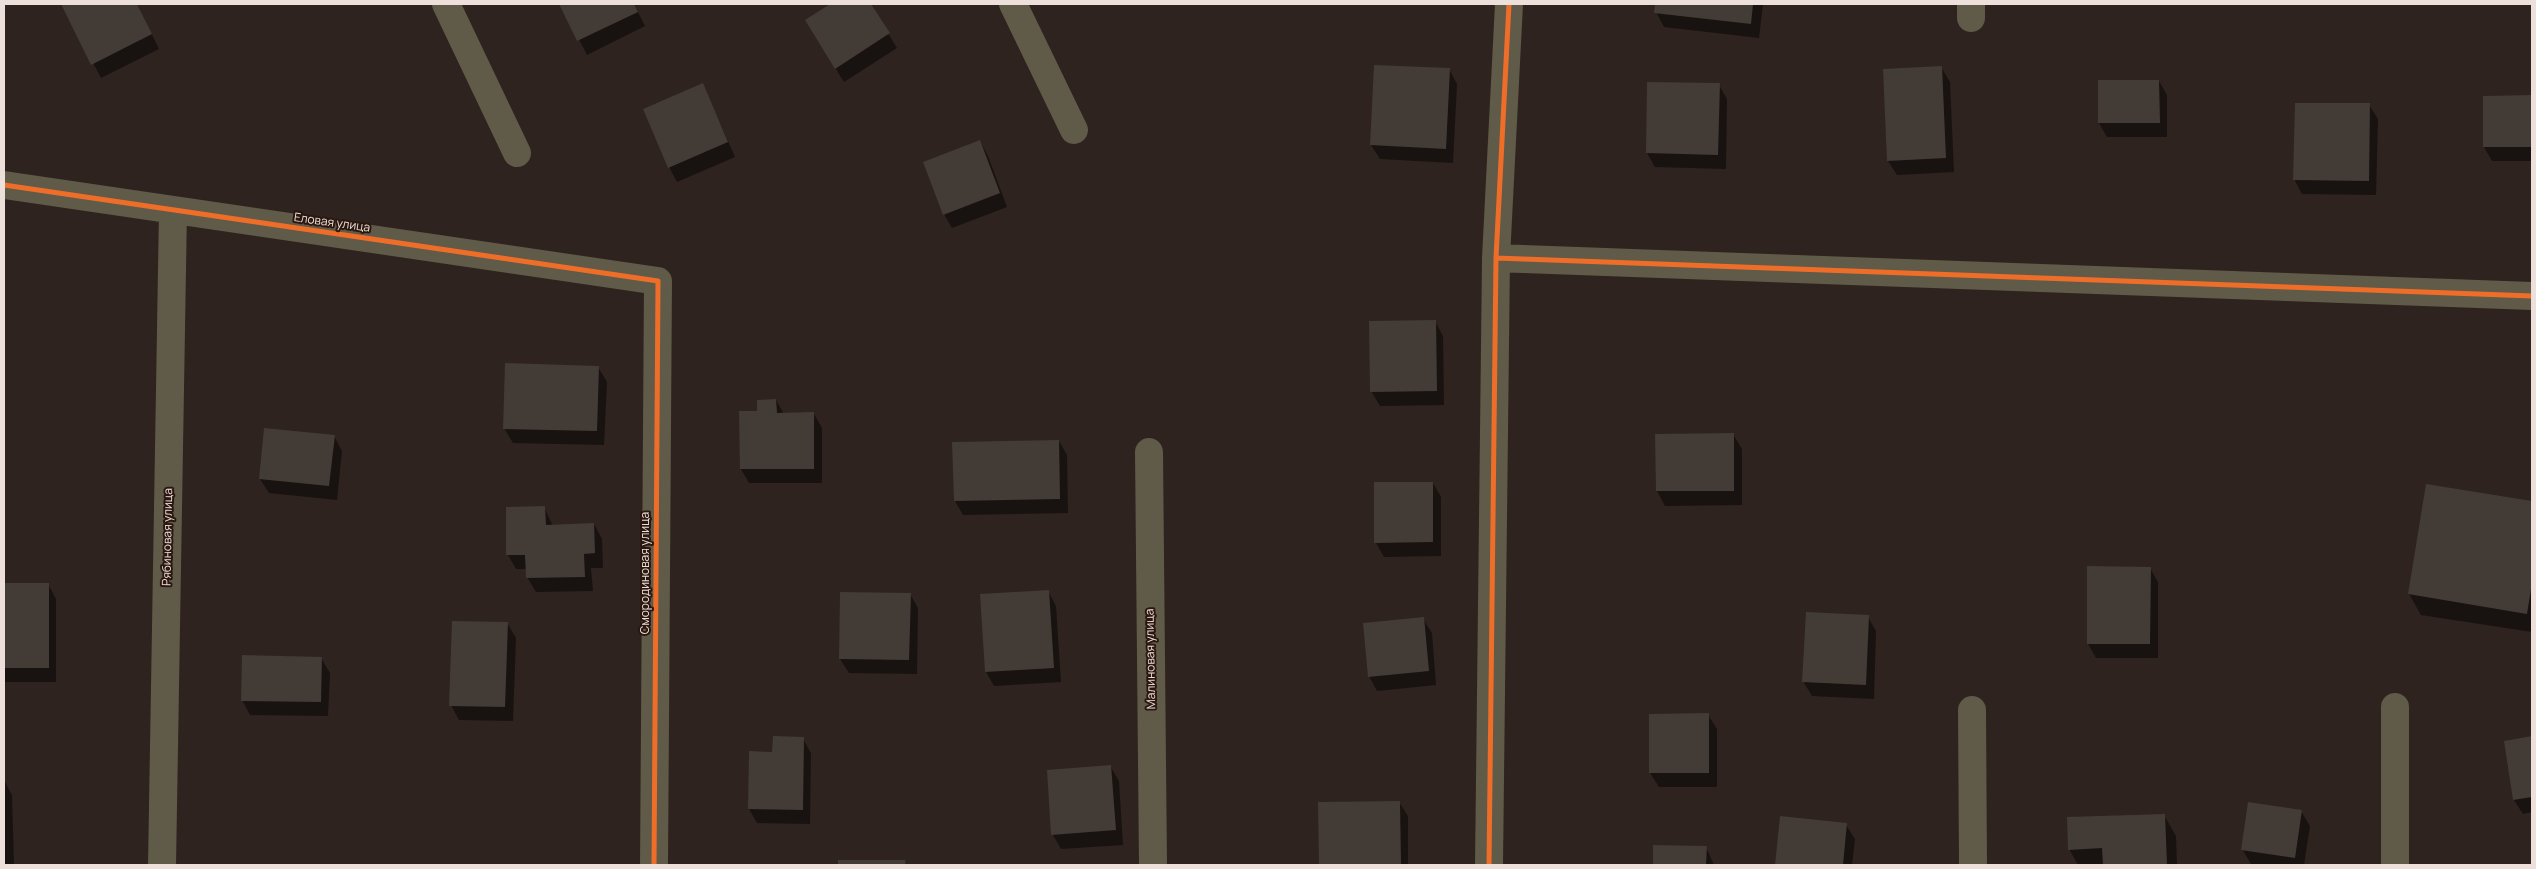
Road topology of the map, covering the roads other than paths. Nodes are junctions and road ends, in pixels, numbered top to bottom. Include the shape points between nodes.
1 (446, 4) edge
2 (1013, 4) edge
3 (1509, 4) edge
4 (1074, 130) dead end
5 (516, 153) dead end
6 (4, 185) edge
7 (173, 210) junction
8 (1496, 258) junction
9 (658, 281) joint
10 (2532, 296) edge
11 (1149, 452) dead end
12 (2395, 707) dead end
13 (1972, 710) dead end
14 (162, 865) edge
15 (654, 865) edge
16 (1153, 865) edge
17 (1489, 865) edge
18 (1973, 865) edge
19 (2395, 865) edge

1 - 5 street
2 - 4 street
3 - 8 street
6 - 7 street, Еловая улица
7 - 9 street, Еловая улица
7 - 14 street, Рябиновая улица
8 - 10 street
8 - 17 street
9 - 15 street, Смородиновая улица
11 - 16 street, Малиновая улица
12 - 19 street
13 - 18 street

